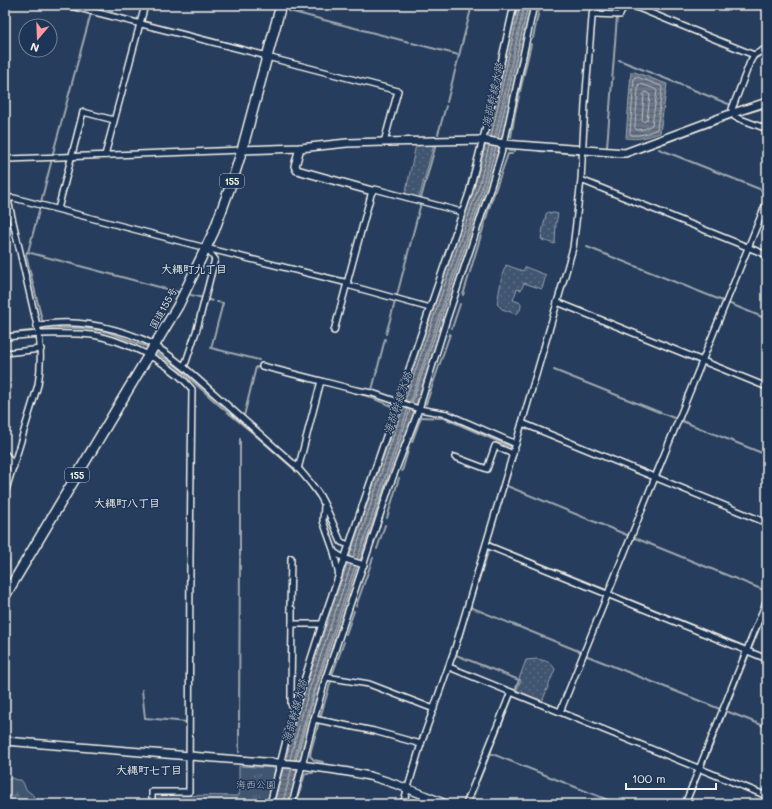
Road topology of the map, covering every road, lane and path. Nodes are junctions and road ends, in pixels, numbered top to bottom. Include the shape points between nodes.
1 (67, 5) edge
2 (145, 5) edge
3 (280, 5) edge
4 (514, 5) edge
5 (534, 5) edge
6 (593, 5) edge
7 (624, 5) edge
8 (631, 5) edge
9 (593, 14) junction
10 (140, 24) junction
11 (767, 48) edge
12 (754, 55) junction
13 (267, 57) junction
14 (767, 102) edge
15 (733, 113) junction
16 (114, 120) junction
17 (767, 129) edge
18 (484, 140) junction
19 (384, 142) junction
20 (503, 144) junction
21 (300, 148) junction
22 (242, 150) junction
23 (583, 150) junction
24 (105, 155) junction
25 (72, 156) junction
26 (5, 159) edge
27 (581, 180) junction
28 (5, 187) edge
29 (372, 191) junction
30 (8, 198) junction
31 (767, 201) edge
32 (58, 209) junction
33 (462, 212) junction
34 (206, 248) junction
35 (748, 248) junction
36 (767, 255) edge
37 (347, 284) junction
38 (557, 302) junction
39 (430, 308) junction
40 (39, 331) junction
41 (334, 331) dead end
42 (5, 337) edge
43 (154, 346) junction
44 (41, 349) junction
45 (5, 353) edge
46 (149, 355) junction
47 (702, 361) junction
48 (183, 366) junction
49 (262, 366) dead end
50 (189, 379) junction
51 (322, 381) junction
52 (767, 387) edge
53 (398, 402) junction
54 (420, 409) junction
55 (522, 423) junction
56 (516, 444) junction
57 (513, 454) junction
58 (5, 455) edge
59 (455, 457) dead end
60 (13, 466) junction
61 (298, 469) junction
62 (655, 478) junction
63 (5, 493) edge
64 (324, 505) junction
65 (767, 523) edge
66 (349, 545) junction
67 (486, 545) junction
68 (334, 552) junction
69 (291, 558) dead end
70 (346, 559) junction
71 (364, 565) junction
72 (339, 577) junction
73 (608, 594) junction
74 (5, 596) edge
75 (767, 600) edge
76 (292, 624) junction
77 (322, 624) junction
78 (746, 651) junction
79 (767, 659) edge
80 (449, 667) junction
81 (326, 677) junction
82 (511, 692) junction
83 (434, 709) junction
84 (294, 712) junction
85 (560, 712) junction
86 (314, 719) junction
87 (5, 741) edge
88 (421, 744) junction
89 (189, 756) junction
90 (282, 763) junction
91 (301, 764) junction
92 (699, 769) junction
93 (407, 788) junction
94 (767, 796) edge
95 (152, 804) edge
96 (270, 804) edge
97 (292, 804) edge
98 (403, 804) edge
99 (446, 804) edge
100 (466, 804) edge
101 (685, 804) edge

1 - 10 street
2 - 10 street
3 - 13 highway, 国道155号 / 155
4 - 18 street
5 - 20 street
6 - 9 street
7 - 9 street via 620,15
8 - 12 street
9 - 23 street
10 - 13 street
10 - 16 street
11 - 12 street
12 - 15 street via 732,109
13 - 19 street via 398,91
13 - 22 highway, 国道155号 / 155
14 - 15 street
15 - 17 street via 735,117
15 - 23 street via 629,152
16 - 24 street
16 - 25 street via 83,112
18 - 19 street
18 - 20 street
18 - 33 street
19 - 21 street
20 - 23 street
20 - 54 street
21 - 22 street
21 - 29 street via 295,166 297,170
22 - 24 street
22 - 34 highway, 国道155号 / 155
23 - 27 street
24 - 25 street
25 - 26 street
25 - 32 street
27 - 35 street
27 - 38 street via 573,248
28 - 30 street
29 - 33 street via 375,189
29 - 37 street
30 - 32 street
30 - 40 street
31 - 35 street
32 - 34 street
33 - 39 street
34 - 37 street
34 - 43 highway, 国道155号 / 155 via 178,306
34 - 48 street via 215,259 197,329
35 - 36 street
35 - 47 street
37 - 39 street
37 - 41 street
38 - 47 street
38 - 55 street
39 - 53 street
40 - 42 street
40 - 43 street via 47,323 97,325 143,339
40 - 44 street
40 - 46 street via 102,337
43 - 46 highway, 国道155号 / 155
43 - 48 street
44 - 45 street
44 - 60 street via 38,385
46 - 50 street
46 - 74 highway, 国道155号 / 155
47 - 52 street
47 - 62 street
48 - 50 street
49 - 51 street
50 - 61 street
50 - 89 street via 192,388
51 - 53 street
51 - 61 street
53 - 54 street
53 - 66 street
54 - 56 street via 446,414
54 - 71 street via 390,485
55 - 56 street
55 - 62 street
56 - 57 street
57 - 59 street via 495,446 487,468
57 - 67 street
58 - 60 street
60 - 63 street
61 - 64 street
62 - 65 street
62 - 73 street
64 - 66 street via 341,542
64 - 68 street via 323,521
66 - 70 street
67 - 73 street
67 - 80 street
68 - 70 street
68 - 72 street
69 - 76 street
70 - 71 street
70 - 72 street
71 - 81 street
72 - 77 street
73 - 78 street
73 - 85 street
75 - 78 street
76 - 77 street
76 - 84 street via 291,704
77 - 84 street
78 - 79 street
78 - 92 street
80 - 82 street
80 - 83 street
81 - 83 street via 369,684
81 - 86 street
82 - 85 street
82 - 100 street
83 - 88 street
84 - 90 street
85 - 92 street
86 - 88 street
86 - 91 street
87 - 89 street
88 - 93 street
89 - 90 street
89 - 95 street via 189,792 152,792
90 - 91 street
90 - 96 street
91 - 93 street via 372,777
91 - 97 street
92 - 94 street
92 - 101 street
93 - 98 street
93 - 99 street

